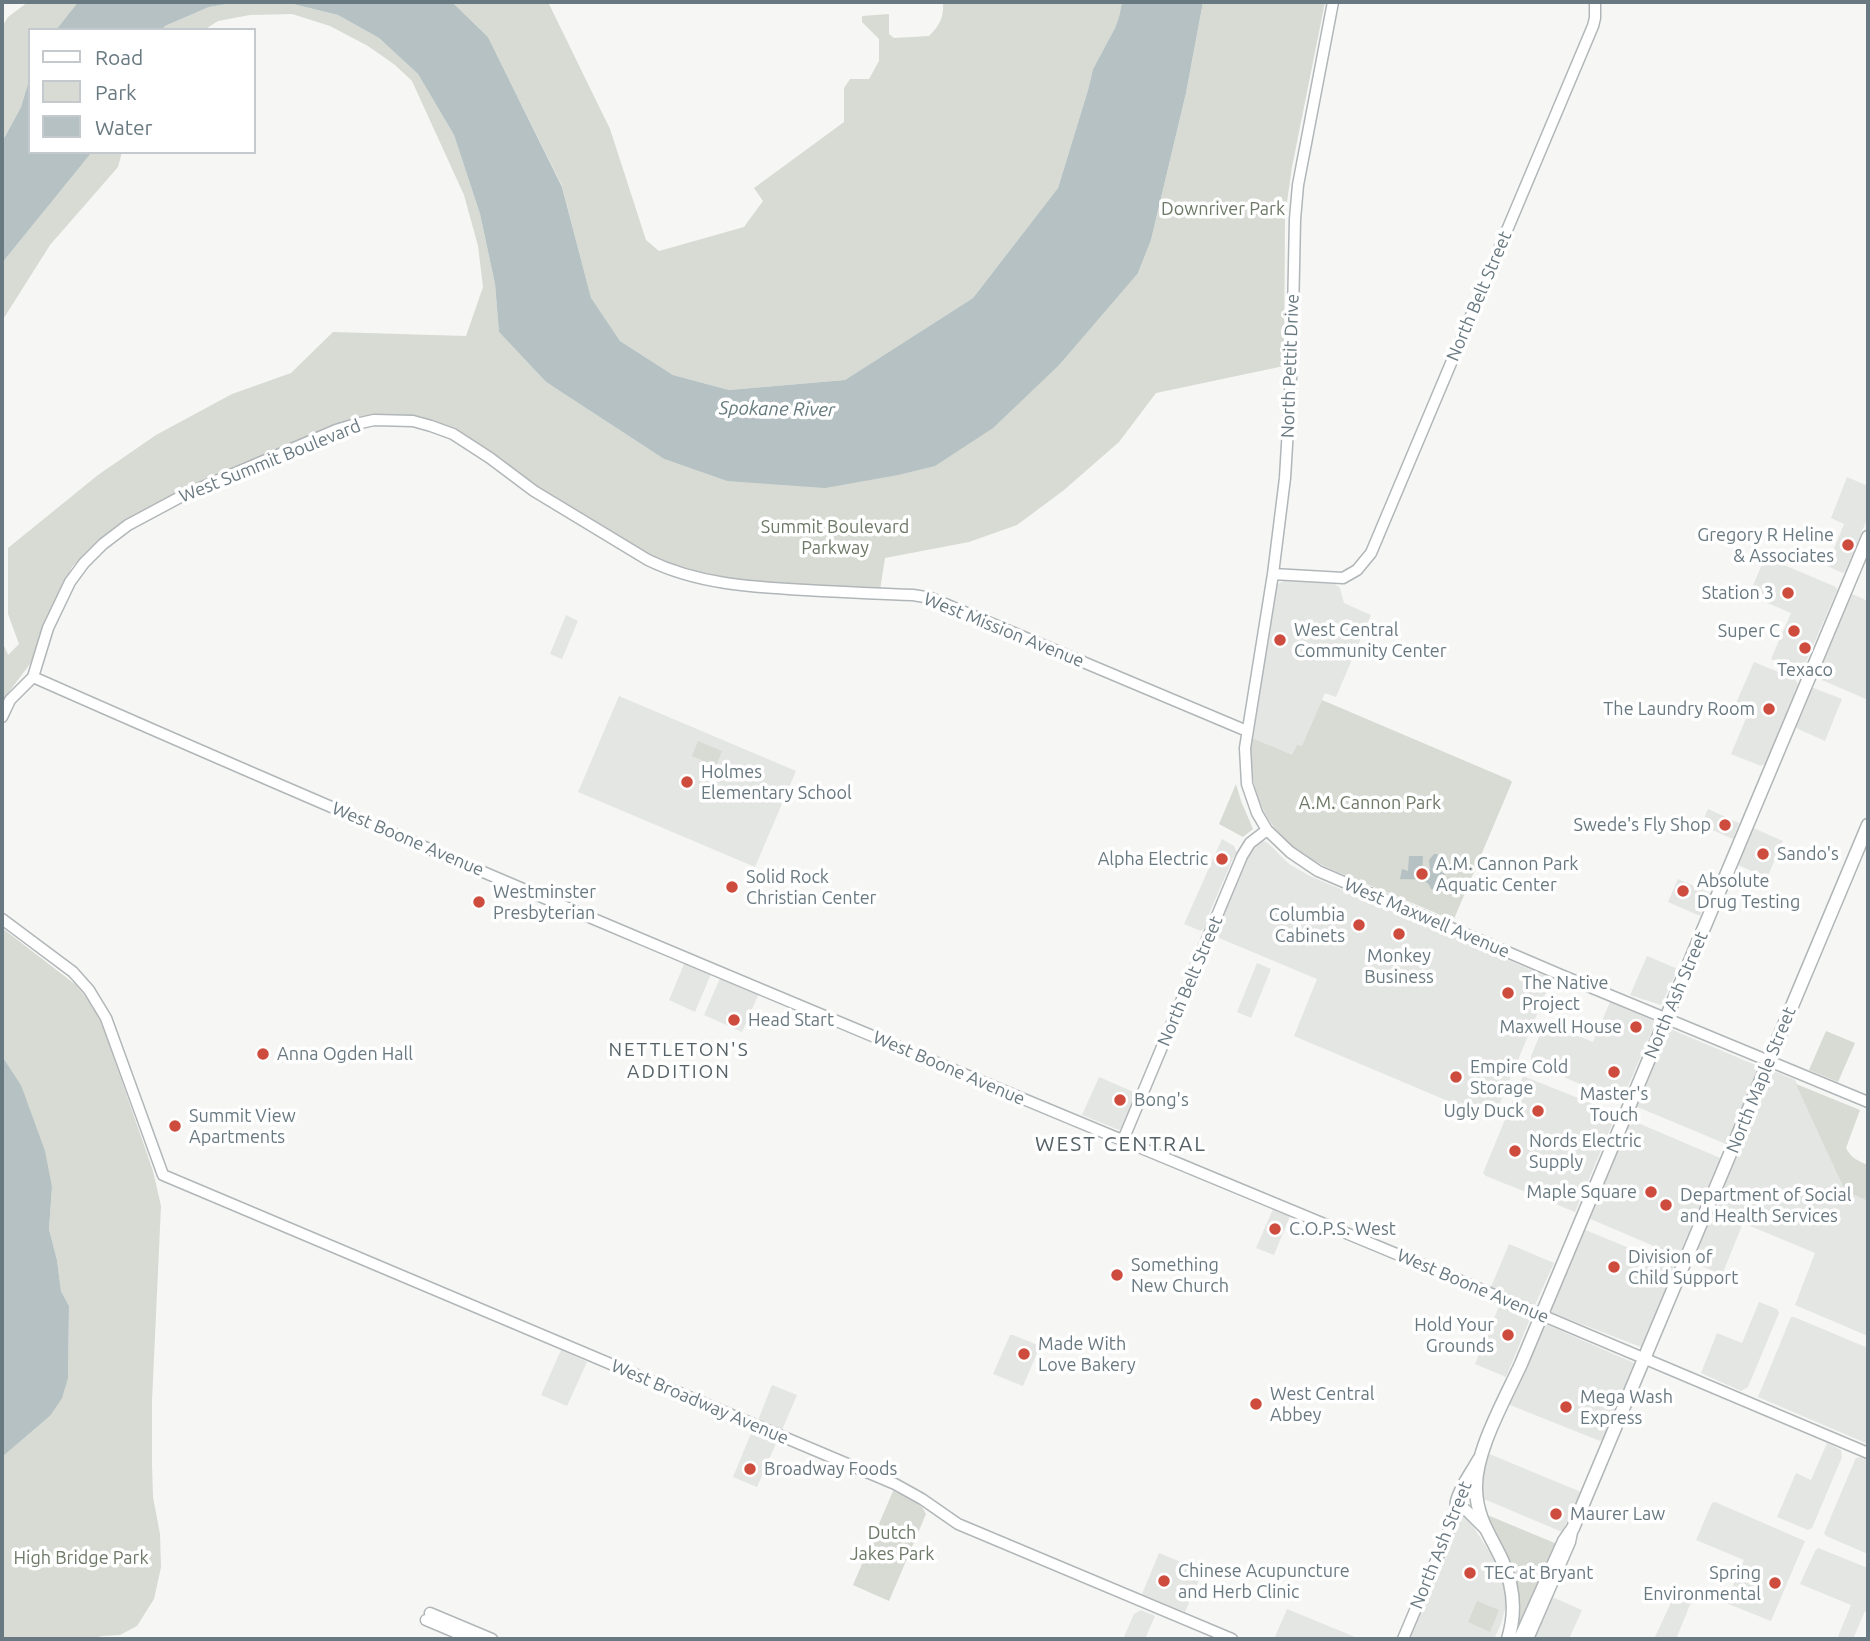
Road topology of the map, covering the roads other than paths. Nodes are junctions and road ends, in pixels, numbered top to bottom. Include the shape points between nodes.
1 (1334, 2) edge
2 (1595, 2) edge
3 (1868, 537) edge
4 (667, 568) joint
5 (1273, 574) junction
6 (33, 677) junction
7 (2, 717) edge
8 (1247, 731) junction
9 (1868, 825) edge
10 (1268, 830) junction
11 (2, 919) edge
12 (1666, 1018) junction
13 (1769, 1061) junction
14 (1868, 1102) edge
15 (1123, 1140) junction
16 (1540, 1315) junction
17 (1644, 1358) junction
18 (1482, 1452) junction
19 (1868, 1453) edge
20 (1456, 1513) junction
21 (1573, 1528) junction
22 (1485, 1529) junction
23 (471, 1639) edge
24 (492, 1639) edge
25 (1232, 1639) edge
26 (1403, 1639) edge
27 (1508, 1639) edge
28 (1520, 1639) edge
29 (1528, 1639) edge

1 - 5 street, North Pettit Drive via 1298,186 1286,465
2 - 5 street, North Belt Street via 1592,26 1371,553 1343,578
3 - 12 main road, North Ash Street
4 - 6 street, West Summit Boulevard via 534,491 453,434 413,421 374,420 336,430 184,495 128,525 98,548 70,582 48,628
4 - 8 street, West Mission Avenue via 724,584 923,596
5 - 8 street, North Pettit Drive
6 - 7 street via 10,700
6 - 15 street, West Boone Avenue
8 - 10 street, West Maxwell Avenue via 1247,784
9 - 13 main road, North Maple Street
10 - 12 street, West Maxwell Avenue via 1318,871
10 - 15 street, North Belt Street via 1250,843 1242,856
11 - 25 street, West Broadway Avenue via 73,972 98,1004 163,1175 895,1484 958,1524
12 - 13 street, West Maxwell Avenue
12 - 16 main road, North Ash Street
13 - 14 street, West Maxwell Avenue
13 - 17 main road, North Maple Street
15 - 16 street, West Boone Avenue
16 - 17 street, West Boone Avenue
16 - 18 main road, North Ash Street
17 - 19 street, West Boone Avenue
17 - 21 main road, North Maple Street
18 - 20 street, North Ash Street via 1455,1503
18 - 22 main road, North Ash Street via 1476,1482
20 - 22 street via 1466,1510
20 - 26 street, North Ash Street
21 - 28 main road, North Maple Street
21 - 29 street, North Maple Street
22 - 27 main road via 1511,1584 1514,1611
23 - 24 street via 428,1617

